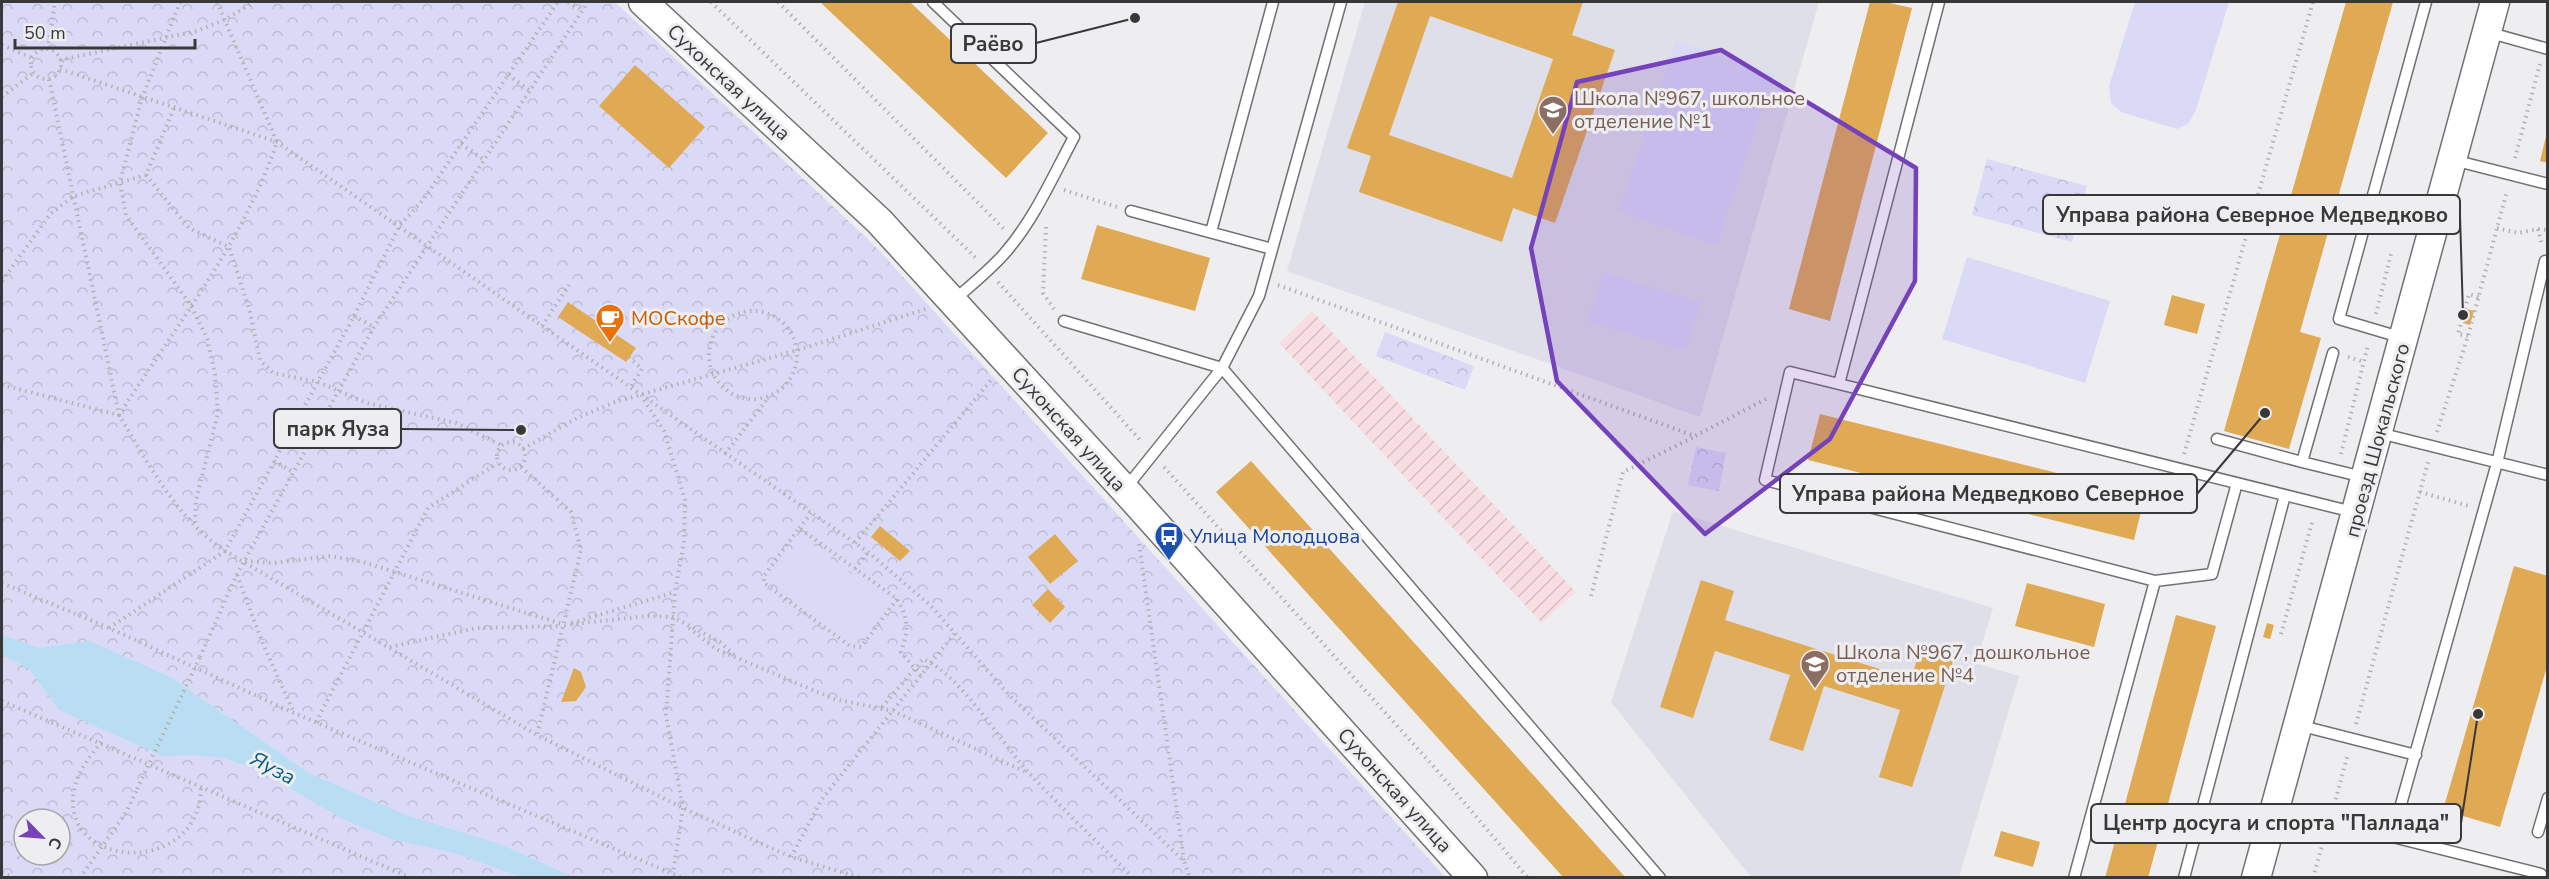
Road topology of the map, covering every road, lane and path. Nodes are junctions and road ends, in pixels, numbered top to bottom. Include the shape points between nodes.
1 (55, 2) edge
2 (180, 2) edge
3 (217, 2) edge
4 (254, 2) edge
5 (558, 2) edge
6 (568, 2) edge
7 (588, 2) edge
8 (643, 2) edge
9 (711, 2) edge
10 (778, 2) edge
11 (933, 2) edge
12 (1273, 2) edge
13 (1341, 2) edge
14 (1939, 2) edge
15 (2313, 2) edge
16 (2426, 2) edge
17 (2495, 2) edge
18 (582, 10) junction
19 (226, 19) junction
20 (2487, 32) junction
21 (166, 35) junction
22 (2, 45) edge
23 (48, 50) junction
24 (2547, 50) edge
25 (32, 58) junction
26 (60, 60) junction
27 (60, 69) junction
28 (33, 73) junction
29 (508, 75) junction
30 (49, 79) junction
31 (529, 90) junction
32 (2, 97) edge
33 (142, 98) junction
34 (174, 108) junction
35 (277, 142) junction
36 (461, 144) junction
37 (483, 159) junction
38 (2453, 160) junction
39 (146, 175) junction
40 (120, 182) junction
41 (2547, 184) edge
42 (1048, 185) junction
43 (74, 196) junction
44 (1131, 211) joint
45 (400, 225) junction
46 (2497, 228) dead end
47 (2547, 230) edge
48 (1210, 232) junction
49 (1015, 240) junction
50 (427, 245) junction
51 (229, 247) junction
52 (1272, 249) junction
53 (2392, 250) dead end
54 (2546, 261) dead end
55 (987, 270) junction
56 (1263, 279) junction
57 (2, 280) edge
58 (569, 285) dead end
59 (2479, 297) dead end
60 (950, 298) junction
61 (190, 304) junction
62 (354, 316) junction
63 (2375, 317) dead end
64 (1064, 321) joint
65 (542, 326) junction
66 (374, 327) junction
67 (2468, 336) dead end
68 (2404, 338) junction
69 (2370, 339) dead end
70 (798, 350) junction
71 (2333, 353) dead end
72 (629, 357) dead end
73 (1222, 368) junction
74 (998, 373) dead end
75 (713, 374) junction
76 (318, 382) junction
77 (1839, 384) junction
78 (2, 385) edge
79 (630, 388) junction
80 (1786, 389) junction
81 (337, 393) junction
82 (642, 397) junction
83 (768, 398) junction
84 (119, 414) junction
85 (2379, 433) junction
86 (1695, 436) junction
87 (2217, 439) dead end
88 (501, 446) junction
89 (523, 449) junction
90 (725, 454) junction
91 (1153, 455) junction
92 (274, 461) junction
93 (2302, 462) junction
94 (2497, 463) junction
95 (498, 464) junction
96 (520, 467) junction
97 (2180, 469) junction
98 (2337, 470) junction
99 (293, 471) junction
100 (2547, 475) edge
101 (2366, 478) junction
102 (2237, 483) junction
103 (1125, 489) junction
104 (2420, 492) dead end
105 (2285, 495) junction
106 (2317, 503) junction
107 (2456, 503) dead end
108 (811, 513) junction
109 (2357, 513) junction
110 (195, 528) junction
111 (799, 528) junction
112 (855, 543) junction
113 (1139, 550) dead end
114 (225, 551) junction
115 (868, 552) junction
116 (244, 561) junction
117 (855, 569) junction
118 (395, 572) junction
119 (237, 574) junction
120 (2155, 581) junction
121 (2, 583) edge
122 (675, 592) junction
123 (1591, 596) dead end
124 (897, 599) junction
125 (673, 617) junction
126 (681, 621) junction
127 (565, 626) junction
128 (109, 628) junction
129 (363, 631) junction
130 (955, 633) junction
131 (2281, 634) dead end
132 (390, 647) junction
133 (737, 657) junction
134 (932, 662) junction
135 (914, 668) junction
136 (921, 676) junction
137 (2, 701) edge
138 (882, 707) junction
139 (893, 711) junction
140 (294, 713) junction
141 (316, 722) junction
142 (2298, 725) junction
143 (537, 735) junction
144 (101, 742) junction
145 (2416, 755) junction
146 (1028, 773) junction
147 (201, 787) junction
148 (2547, 798) edge
149 (2275, 807) junction
150 (683, 808) junction
151 (2398, 815) dead end
152 (196, 826) dead end
153 (2538, 832) dead end
154 (99, 853) junction
155 (106, 857) dead end
156 (791, 857) junction
157 (1184, 861) junction
158 (2, 873) edge
159 (673, 873) junction
160 (2541, 874) dead end
161 (15, 878) edge
162 (80, 878) edge
163 (411, 878) edge
164 (683, 878) edge
165 (861, 878) edge
166 (1133, 878) edge
167 (1191, 878) edge
168 (1473, 878) edge
169 (1528, 878) edge
170 (1660, 878) edge
171 (2074, 878) edge
172 (2184, 878) edge
173 (2256, 878) edge

1 - 23 path
2 - 21 path
3 - 19 path
4 - 19 path
5 - 29 path
6 - 18 path
7 - 18 path
8 - 60 street, Сухонская улица via 879,221
9 - 55 path
10 - 49 path
11 - 42 lane via 1074,137
12 - 48 lane
13 - 52 lane
14 - 77 lane
15 - 97 path
16 - 68 lane via 2339,319
17 - 20 street, проезд Шокальского
18 - 31 path
19 - 21 path via 197,31
19 - 35 path
20 - 24 lane
20 - 38 street, проезд Шокальского
21 - 26 path
21 - 33 path
22 - 25 path
23 - 25 path via 40,50
23 - 26 path
25 - 28 path
26 - 27 path
27 - 30 path
27 - 33 path
28 - 30 path
28 - 32 path
29 - 31 path
29 - 36 path
30 - 43 path
31 - 37 path
33 - 34 path
33 - 40 path
34 - 35 path
34 - 39 path
35 - 45 path
35 - 51 path via 264,179
36 - 37 path
36 - 45 path via 423,200
37 - 50 path
38 - 41 lane
38 - 68 street, проезд Шокальского
39 - 40 path
39 - 51 path via 189,228
40 - 43 path
40 - 61 path via 126,214
42 - 44 path
42 - 49 lane
42 - 64 path via 1043,293
43 - 57 path via 51,213
43 - 84 path
44 - 48 lane
45 - 50 path
45 - 62 path
46 - 47 path via 2518,233
48 - 52 lane
49 - 55 lane
50 - 65 path
50 - 66 path
51 - 61 path
51 - 76 path via 249,308 260,360 273,374
52 - 56 lane
53 - 63 path
54 - 94 lane
55 - 60 lane
55 - 91 path
56 - 73 lane
56 - 86 path
58 - 65 path
59 - 67 path via 2469,294 2463,315 2458,334
60 - 70 path
60 - 103 street, Сухонская улица
61 - 84 path
61 - 110 path via 207,338 218,413 196,500
62 - 66 path
62 - 76 path
64 - 73 lane
65 - 79 path
66 - 81 path
68 - 85 street, проезд Шокальского
69 - 98 path
70 - 75 path
70 - 75 path via 786,324 774,315 747,311 722,323 713,336 709,350
70 - 83 path via 791,379
71 - 93 lane
72 - 79 path via 642,369
73 - 91 lane
73 - 170 lane
74 - 112 path
75 - 82 path
75 - 83 path via 725,390 738,398
76 - 81 path
76 - 92 path
77 - 80 lane via 1790,372
77 - 97 lane
78 - 84 path
79 - 82 path
80 - 86 path
80 - 120 lane via 1765,480
81 - 88 path via 456,423
81 - 99 path
82 - 89 path via 615,402 577,418
82 - 90 path
82 - 122 path via 664,431 685,500 684,542
83 - 90 path
84 - 110 path via 163,486
85 - 94 lane
85 - 101 street, проезд Шокальского
86 - 123 path via 1623,472
87 - 93 lane
88 - 89 path via 513,442
88 - 95 path via 497,451
89 - 96 path via 524,462
90 - 108 path
91 - 103 lane
91 - 169 path via 1435,768
92 - 99 path
92 - 114 path
93 - 98 lane
94 - 100 lane
94 - 145 lane
95 - 96 path via 508,471
95 - 118 path via 428,508
96 - 127 path via 571,512 581,550
97 - 102 lane
98 - 101 lane
99 - 116 path
101 - 109 street, проезд Шокальского
102 - 105 lane
102 - 120 lane via 2212,574
103 - 168 street, Сухонская улица
104 - 107 path
105 - 106 lane
105 - 172 lane
106 - 109 lane
106 - 131 path
108 - 111 path
108 - 112 path
109 - 142 street, проезд Шокальского
110 - 114 path
111 - 117 path
111 - 124 path via 764,576 764,583 850,646 861,647
112 - 115 path
113 - 157 path
114 - 116 path
114 - 128 path
115 - 117 path
115 - 130 path via 930,605
116 - 118 path via 274,563 330,556
116 - 119 path
116 - 129 path
117 - 124 path
118 - 127 path
118 - 129 path
119 - 140 path via 262,644
119 - 154 path, bridge via 137,789
120 - 171 lane
121 - 128 path
122 - 125 path
122 - 127 path
124 - 135 path via 907,616 901,652
125 - 126 path
125 - 127 path via 648,616
125 - 150 path via 666,715
126 - 133 path via 720,642
126 - 133 path via 716,650
127 - 132 path via 476,628
127 - 143 path
128 - 140 path
129 - 132 path
129 - 141 path
130 - 134 path
130 - 157 path via 1009,695
132 - 143 path
133 - 138 path via 834,699
134 - 135 path via 923,658
134 - 136 path
134 - 146 path via 962,691
135 - 136 path
135 - 138 path
136 - 139 path
137 - 144 path
138 - 139 path
139 - 146 path
139 - 156 path via 822,799
140 - 141 path
141 - 159 path
142 - 145 lane
142 - 149 street, проезд Шокальского
143 - 150 path
144 - 147 path
144 - 154 path via 82,768 75,786 74,807 77,822
145 - 151 lane
146 - 166 path
147 - 152 path
147 - 163 path
148 - 153 lane
149 - 160 lane
149 - 173 street, проезд Шокальского
150 - 156 path
150 - 159 path
154 - 155 path
154 - 162 path
156 - 165 path
157 - 167 path
158 - 161 path
159 - 164 path

